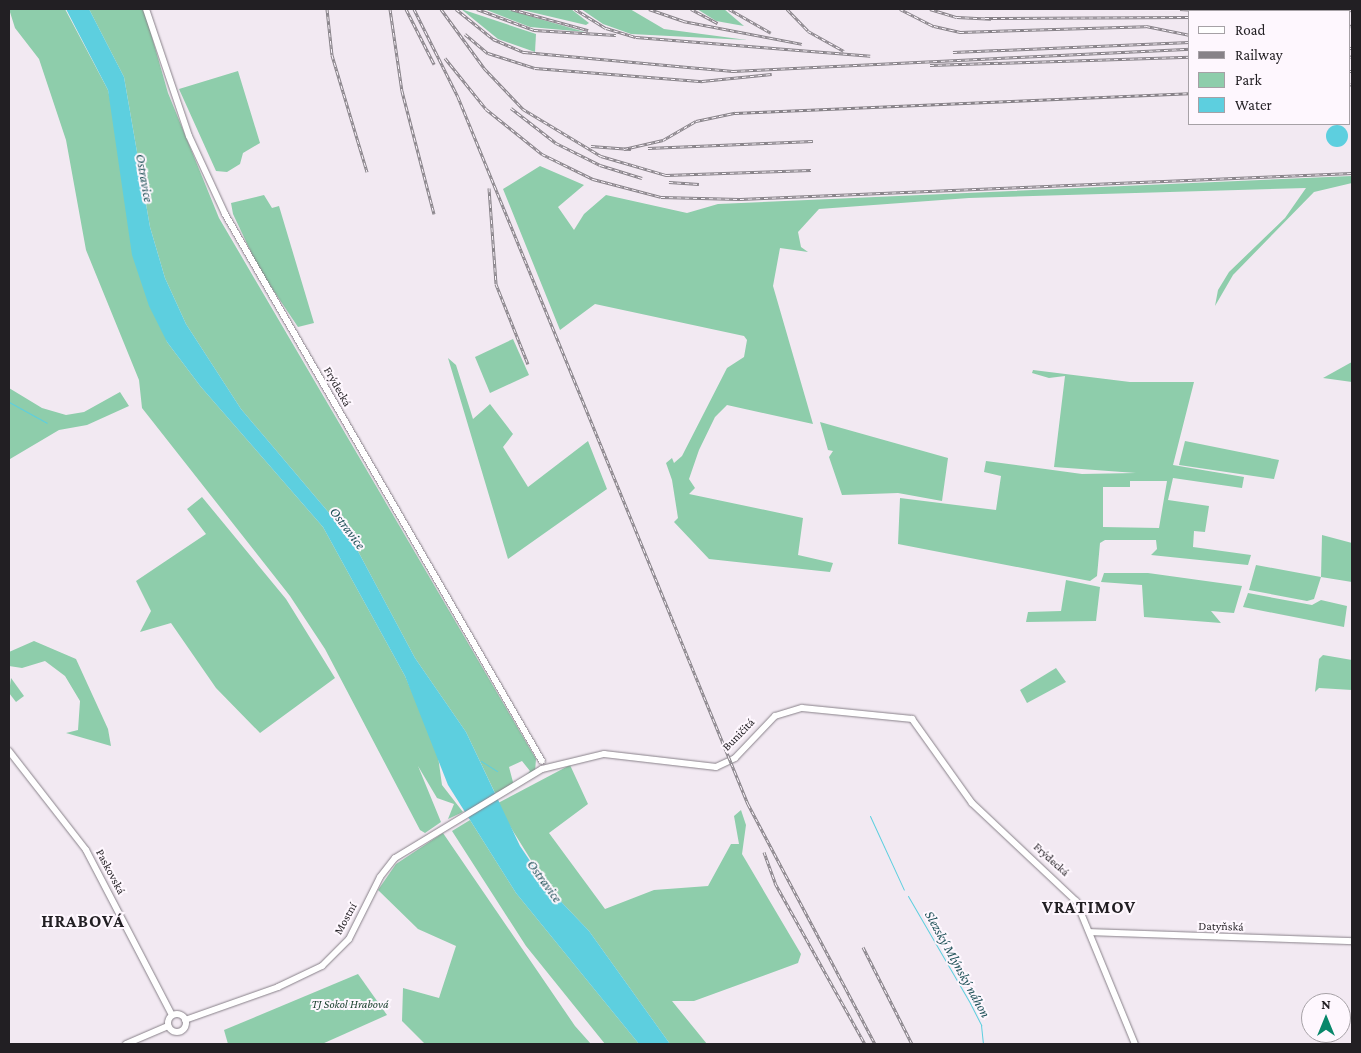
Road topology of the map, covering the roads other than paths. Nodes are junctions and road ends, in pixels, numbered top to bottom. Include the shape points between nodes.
1 (146, 9) edge
2 (912, 719) joint
3 (9, 751) edge
4 (546, 767) junction
5 (502, 794) joint
6 (1090, 932) junction
7 (1352, 941) edge
8 (172, 1015) junction
9 (185, 1020) junction
10 (168, 1026) junction
11 (126, 1044) edge
12 (1135, 1044) edge

1 - 4 main road, Frýdecká via 176,103 225,214
2 - 4 main road, Buničitá via 794,709 775,716 735,758 712,768 604,754
2 - 6 main road, Frýdecká via 972,803 1065,888
3 - 8 main road, Paskovská via 86,850
4 - 5 main road, Buničitá
5 - 9 main road, Mostní via 395,858 380,877 349,939 322,966 278,987
6 - 7 main road, Datyňská
6 - 12 main road, Frýdecká
8 - 9 main road
8 - 10 main road
9 - 10 main road via 180,1031
10 - 11 main road

